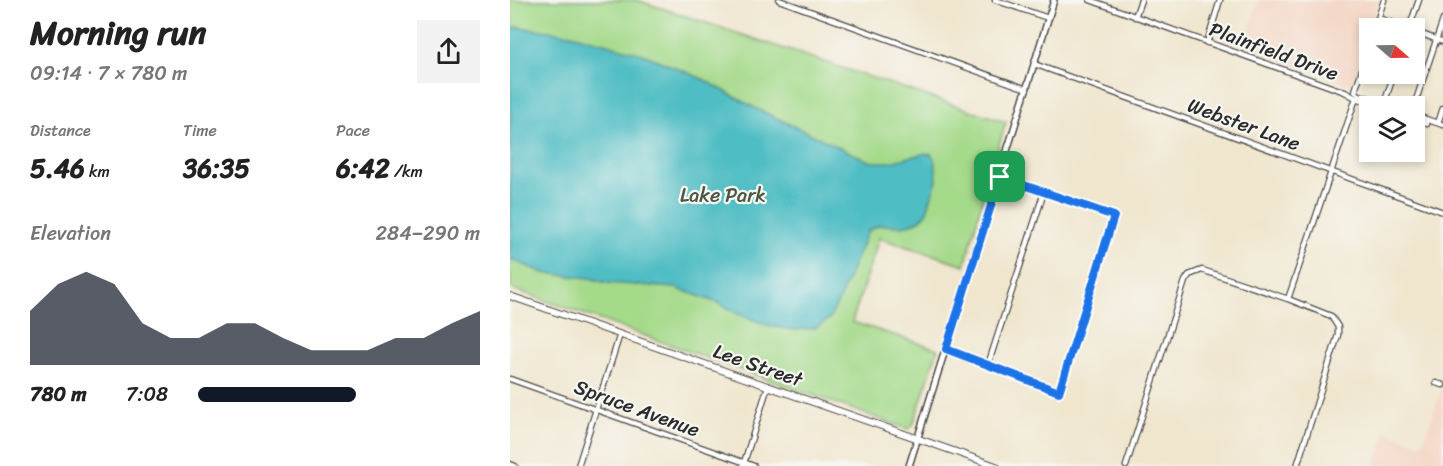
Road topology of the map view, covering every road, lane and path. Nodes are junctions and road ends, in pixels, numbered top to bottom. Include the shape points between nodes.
1 (779, 0) edge
2 (995, 0) edge
3 (1054, 0) edge
4 (1090, 0) edge
5 (1141, 0) edge
6 (1220, 0) edge
7 (1384, 0) edge
8 (1419, 0) edge
9 (1135, 17) junction
10 (1048, 18) junction
11 (1378, 18) edge
12 (1412, 18) edge
13 (1443, 20) edge
14 (1425, 35) edge
15 (1437, 39) junction
16 (1443, 42) edge
17 (1207, 43) junction
18 (1034, 64) junction
19 (1359, 79) edge
20 (1027, 88) junction
21 (1363, 96) edge
22 (1417, 96) edge
23 (1356, 98) junction
24 (1359, 99) edge
25 (1443, 108) edge
26 (1425, 118) edge
27 (1440, 124) edge
28 (1331, 172) junction
29 (1000, 177) junction
30 (1044, 192) junction
31 (1443, 212) edge
32 (510, 296) edge
33 (1288, 299) junction
34 (620, 334) junction
35 (946, 349) junction
36 (988, 365) junction
37 (510, 378) edge
38 (1436, 383) dead end
39 (1443, 385) edge
40 (768, 386) junction
41 (596, 409) junction
42 (918, 438) junction
43 (510, 464) edge
44 (744, 464) edge
45 (515, 466) edge
46 (578, 466) edge
47 (754, 466) edge
48 (909, 466) edge
49 (996, 466) edge
50 (1126, 466) edge
51 (1297, 466) edge

1 - 20 street
2 - 10 street
3 - 10 street
4 - 9 street, Plainfield Drive
5 - 9 street
6 - 17 street
7 - 11 street
8 - 12 street
9 - 17 street, Plainfield Drive
10 - 18 street
13 - 15 street
14 - 15 street
15 - 16 street
15 - 22 street
17 - 23 street, Plainfield Drive
18 - 20 street
18 - 28 street, Webster Lane
19 - 21 street via 1355,91
20 - 29 street
23 - 24 street, Plainfield Drive
23 - 28 street
25 - 27 street
26 - 27 street
28 - 31 street, Webster Lane
28 - 33 street
29 - 30 street
29 - 35 street
30 - 36 street
30 - 36 street via 1114,216 1059,392
32 - 34 main road, Lee Street
33 - 50 street via 1207,270 1189,275
33 - 51 street via 1331,316 1338,327
34 - 40 main road, Lee Street
34 - 41 street
35 - 36 street
35 - 42 street
37 - 41 street, Spruce Avenue
38 - 39 street
40 - 42 main road, Lee Street
40 - 44 street
41 - 44 street, Spruce Avenue
41 - 46 street
42 - 48 street
42 - 49 main road, Lee Street
43 - 45 street
44 - 47 street, Spruce Avenue

